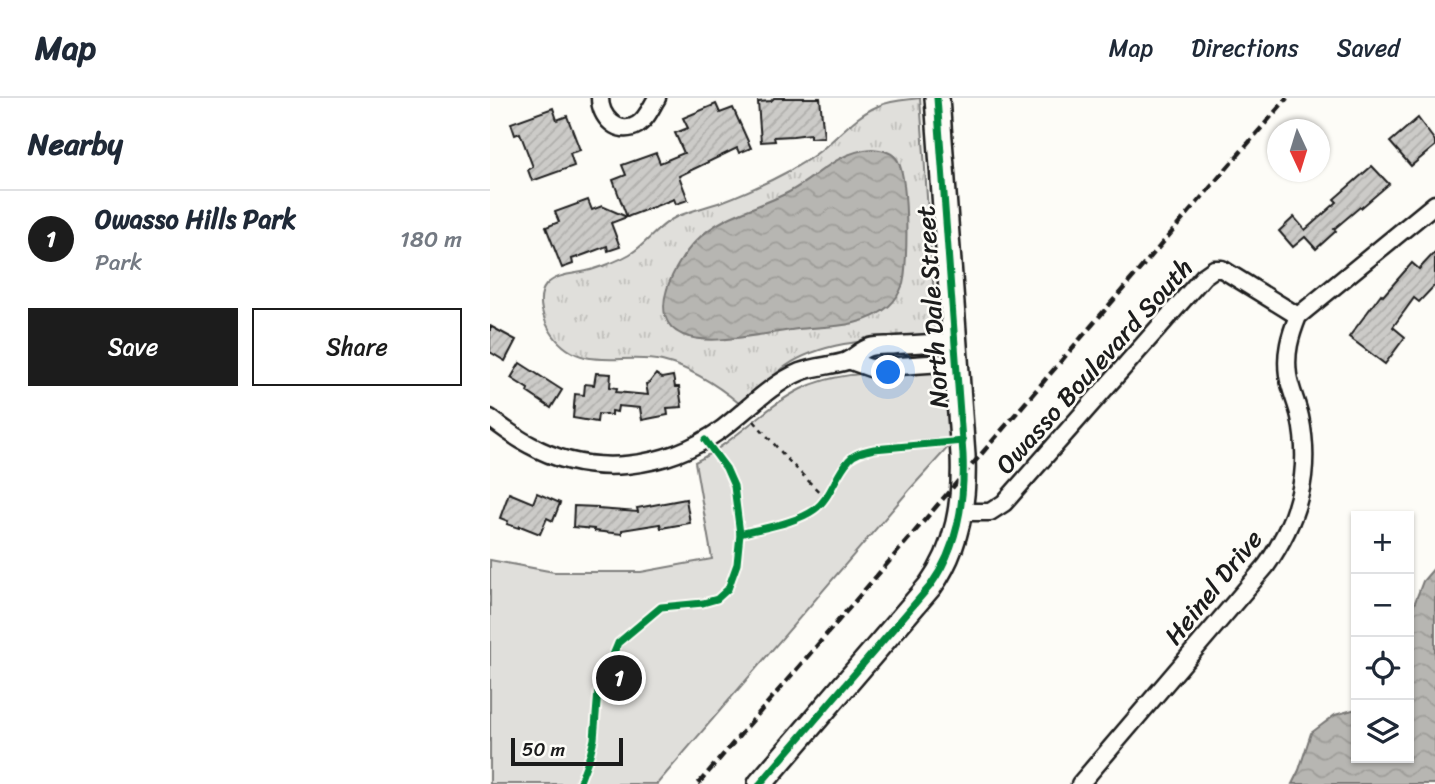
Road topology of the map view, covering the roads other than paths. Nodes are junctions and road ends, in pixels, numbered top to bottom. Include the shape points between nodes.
1 (600, 98) edge
2 (657, 98) edge
3 (937, 98) edge
4 (1435, 204) edge
5 (1298, 316) junction
6 (956, 352) junction
7 (490, 418) edge
8 (960, 512) junction
9 (760, 784) edge
10 (1080, 784) edge

1 - 2 street via 606,117 624,128 642,121
3 - 6 street, North Dale Street
4 - 5 street
5 - 8 street, Owasso Boulevard South via 1214,269 1004,503 990,512
5 - 10 street, Heinel Drive via 1287,356 1304,441 1304,469 1282,543
6 - 7 street via 869,347 848,360 800,372 682,452 631,465 603,466 554,456
6 - 8 street, North Dale Street via 964,468
8 - 9 street, North Dale Street via 950,552 930,586

